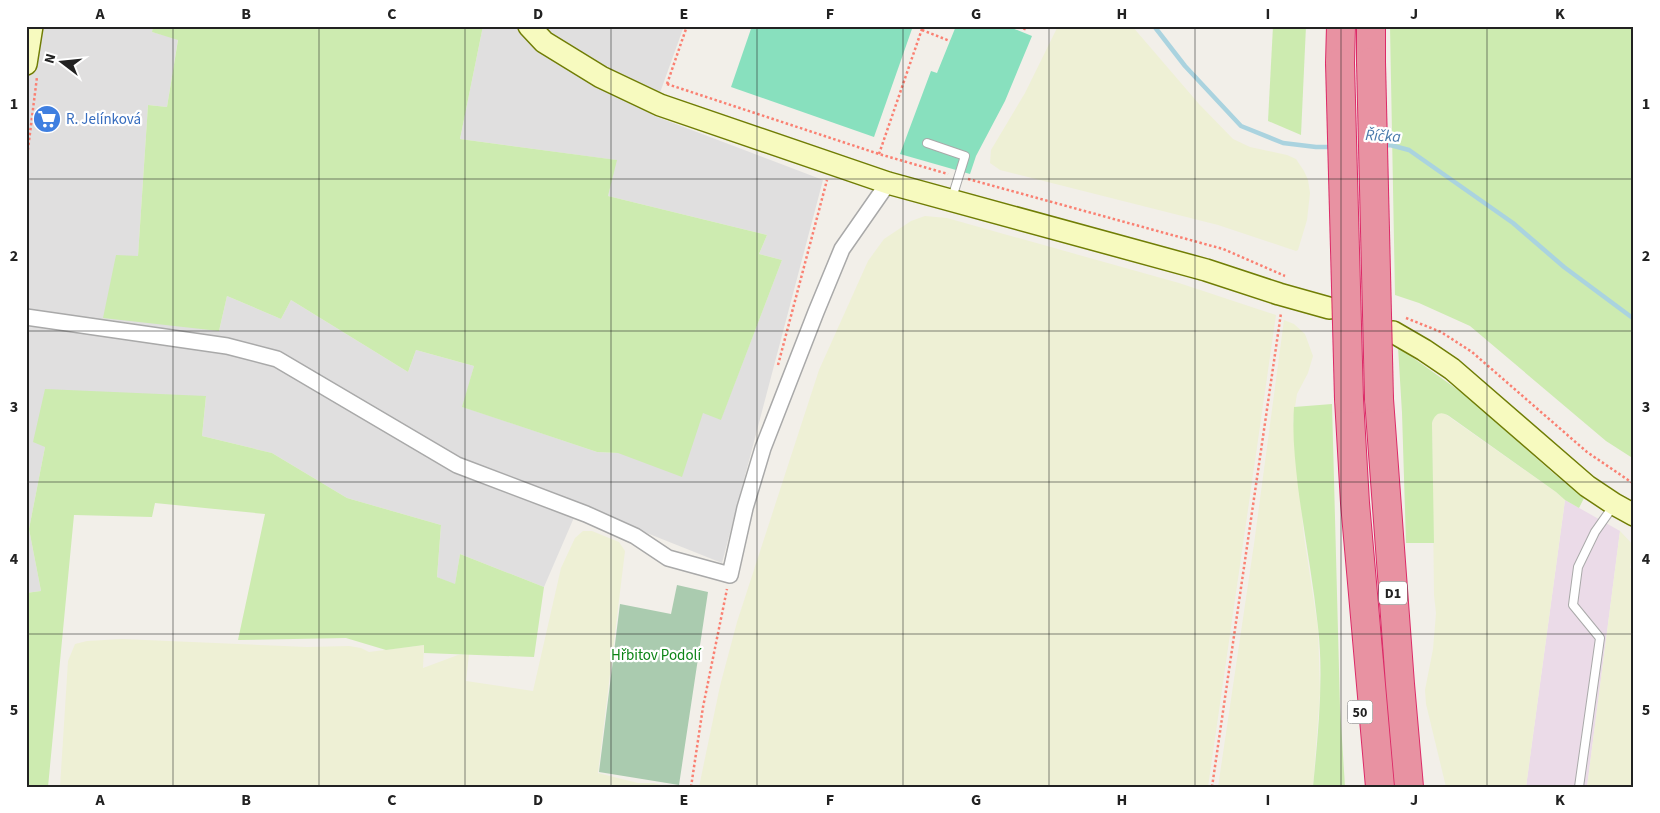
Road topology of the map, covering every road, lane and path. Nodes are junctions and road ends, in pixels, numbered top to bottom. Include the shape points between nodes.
1 (32, 26) edge
2 (529, 26) edge
3 (687, 26) edge
4 (1026, 26) edge
5 (1341, 26) edge
6 (1371, 26) edge
7 (923, 28) edge
8 (1024, 30) dead end
9 (950, 41) dead end
10 (32, 68) edge
11 (668, 84) junction
12 (660, 105) junction
13 (927, 144) dead end
14 (879, 154) junction
15 (832, 164) junction
16 (26, 165) edge
17 (958, 176) junction
18 (888, 183) junction
19 (952, 200) junction
20 (1286, 286) junction
21 (1329, 308) dead end
22 (26, 317) edge
23 (1397, 324) joint
24 (777, 369) dead end
25 (1634, 484) edge
26 (1355, 503) junction
27 (1614, 504) junction
28 (1634, 514) edge
29 (730, 575) junction
30 (691, 787) edge
31 (1212, 787) edge
32 (1364, 787) edge
33 (1380, 787) edge
34 (1409, 787) edge
35 (1579, 787) edge

1 - 10 street
2 - 12 street via 544,42 593,72
3 - 11 path
4 - 8 path
5 - 26 highway, D1, bridge via 1349,399
6 - 34 highway, D1, bridge via 1379,399
7 - 9 path
7 - 14 path
10 - 16 path
11 - 12 path
11 - 14 path
12 - 15 street
13 - 17 lane via 965,156
14 - 17 path
15 - 18 street
15 - 24 path
17 - 19 lane
17 - 20 path via 1223,249
18 - 19 street
18 - 29 street via 842,249 812,320 763,448
19 - 20 street via 1206,270
20 - 21 street
20 - 31 path
22 - 29 street via 227,346 277,359 458,465 586,514 635,536 668,558
23 - 25 path via 1442,332 1472,352 1587,452
23 - 27 street via 1416,345 1452,369 1587,486
26 - 32 highway, 50 via 1356,637
26 - 33 highway, D1
27 - 28 street
27 - 35 lane via 1595,532 1578,567 1573,605 1600,638
29 - 30 path via 703,706

